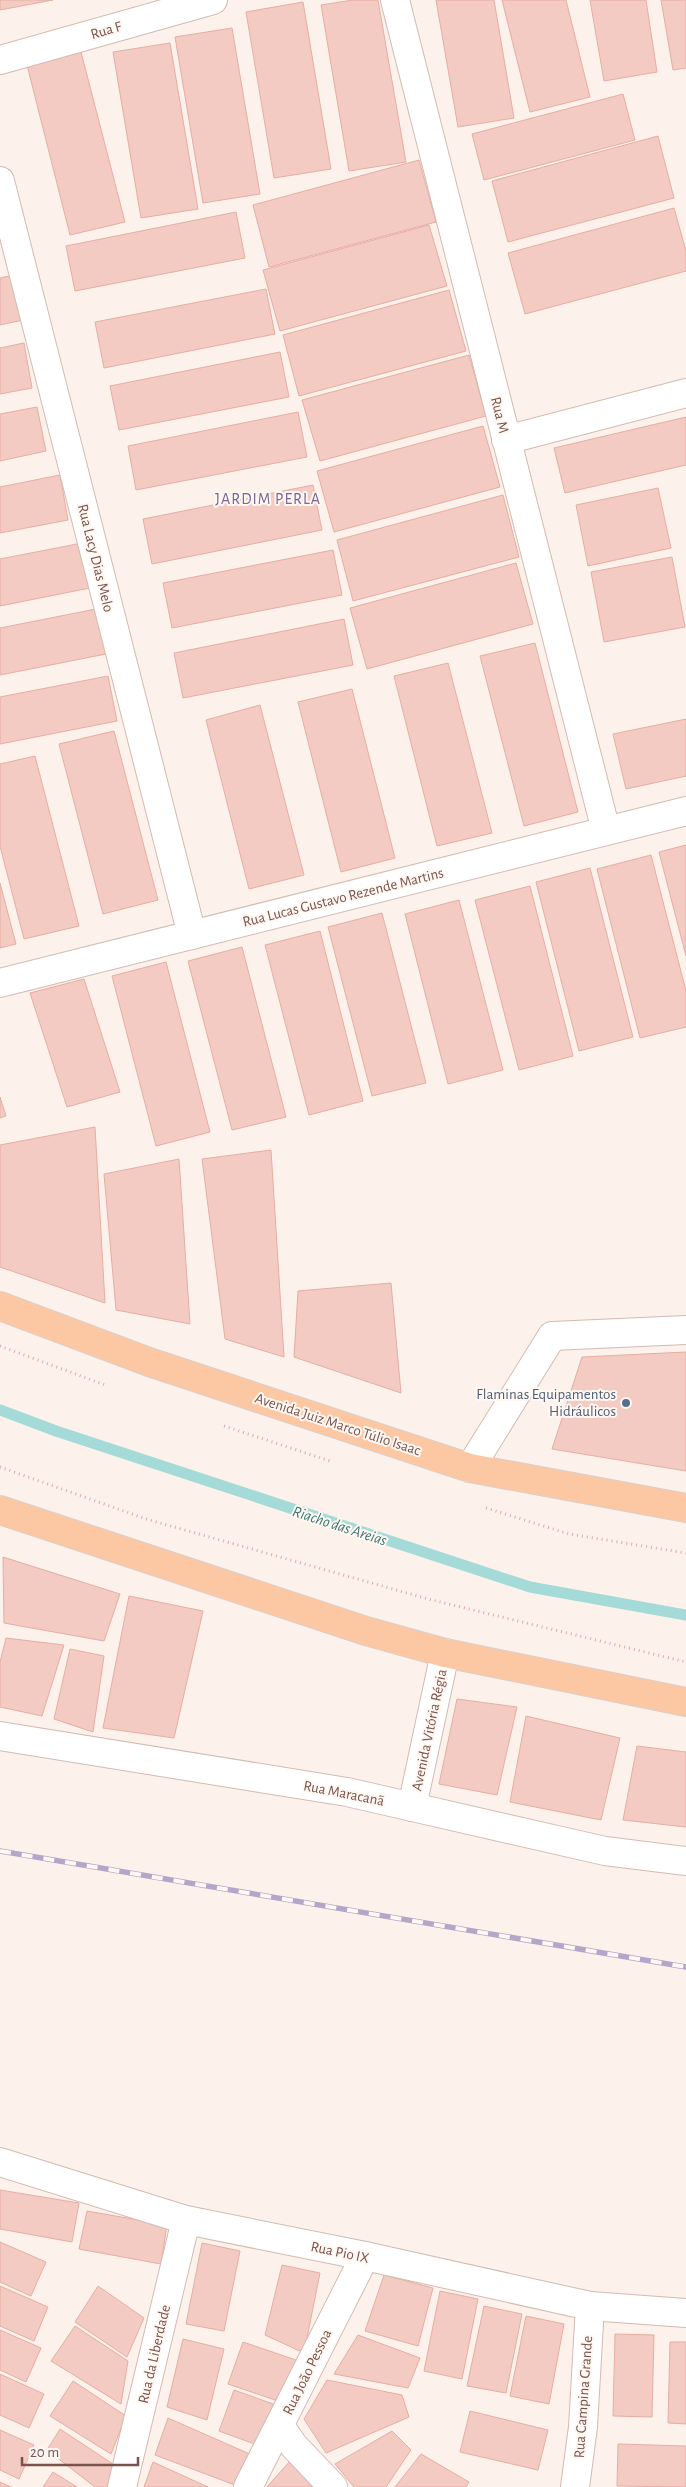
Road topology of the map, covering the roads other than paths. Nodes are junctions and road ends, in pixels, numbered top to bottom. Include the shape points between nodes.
1 (213, 0) edge
2 (395, 0) edge
3 (0, 60) edge
4 (0, 180) edge
5 (686, 393) edge
6 (506, 440) junction
7 (686, 811) edge
8 (606, 831) junction
9 (192, 935) junction
10 (0, 983) edge
11 (0, 1306) edge
12 (686, 1330) edge
13 (470, 1468) junction
14 (686, 1508) edge
15 (0, 1510) edge
16 (445, 1653) junction
17 (686, 1702) edge
18 (0, 1736) edge
19 (412, 1807) junction
20 (686, 1861) edge
21 (0, 2162) edge
22 (186, 2220) junction
23 (365, 2256) junction
24 (590, 2306) junction
25 (686, 2313) edge
26 (280, 2426) junction
27 (122, 2487) edge
28 (248, 2487) edge
29 (333, 2487) edge
30 (575, 2487) edge

1 - 3 street, Rua F
2 - 6 street, Rua M
4 - 9 street, Rua Lacy Dias Melo
5 - 6 street
6 - 8 street, Rua M
7 - 8 street, Rua Lucas Gustavo Rezende Martins
8 - 9 street, Rua Lucas Gustavo Rezende Martins
9 - 10 street, Rua Lucas Gustavo Rezende Martins
11 - 13 main road, Avenida Juiz Marco Túlio Isaac via 149,1362
12 - 13 street via 552,1336
13 - 14 main road, Avenida Juiz Marco Túlio Isaac
15 - 16 main road via 366,1631
16 - 17 main road
16 - 19 street, Avenida Vitória Régia
18 - 19 street, Rua Maracanã via 347,1792
19 - 20 street, Rua Maracanã via 605,1851
21 - 22 street, Rua Pio IX
22 - 23 street, Rua Pio IX
22 - 27 street, Rua da Liberdade
23 - 24 street, Rua Pio IX
23 - 26 street, Rua João Pessoa
24 - 25 street, Rua Pio IX
24 - 30 street, Rua Campina Grande via 583,2427
26 - 28 street, Rua João Pessoa
26 - 29 street via 294,2446

